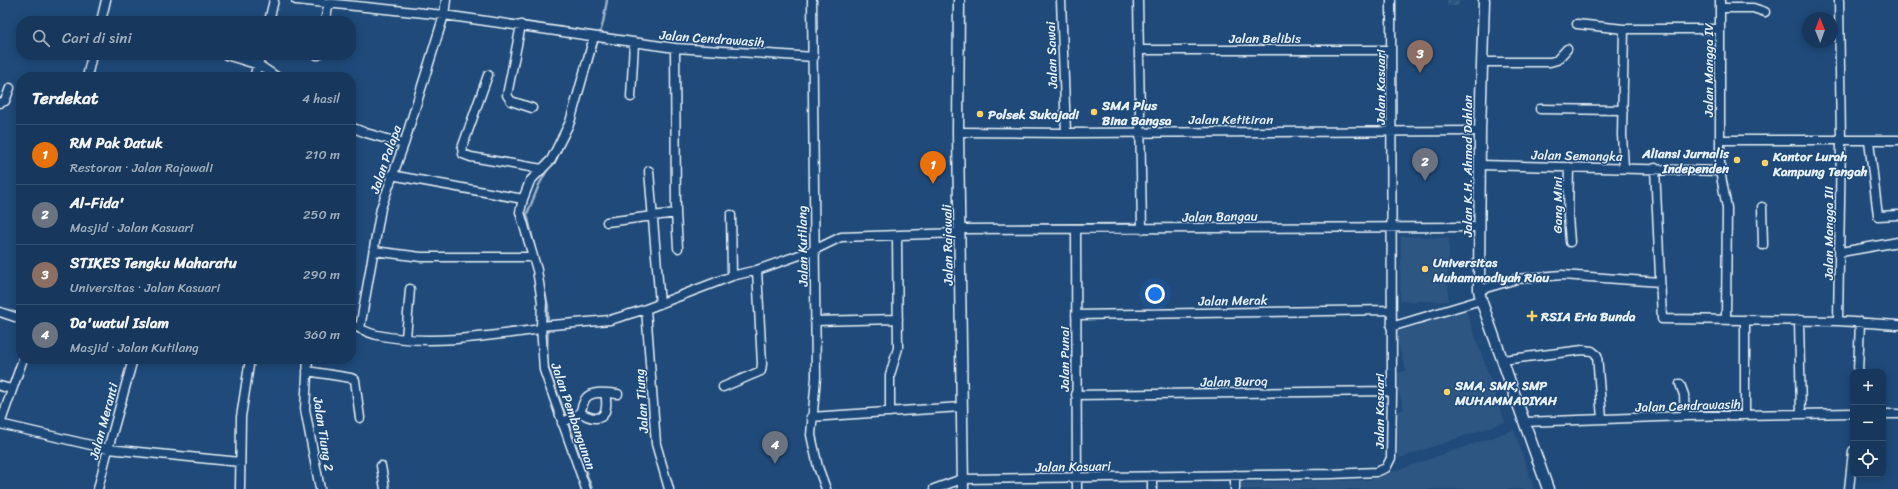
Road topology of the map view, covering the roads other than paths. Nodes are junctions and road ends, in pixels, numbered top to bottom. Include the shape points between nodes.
1 (106, 0) edge
2 (274, 0) edge
3 (296, 0) edge
4 (446, 0) edge
5 (812, 0) edge
6 (958, 0) edge
7 (1061, 0) edge
8 (1138, 0) edge
9 (1391, 0) edge
10 (1484, 0) edge
11 (1839, 0) edge
12 (329, 4) junction
13 (1720, 4) edge
14 (1765, 12) dead end
15 (444, 15) junction
16 (102, 16) edge
17 (270, 16) edge
18 (326, 16) edge
19 (1577, 24) dead end
20 (521, 26) junction
21 (1624, 29) junction
22 (1720, 29) junction
23 (595, 37) junction
24 (634, 43) junction
25 (675, 48) junction
26 (1567, 49) dead end
27 (1139, 50) junction
28 (1391, 50) junction
29 (814, 57) junction
30 (91, 60) edge
31 (242, 60) edge
32 (260, 60) edge
33 (1482, 62) junction
34 (259, 65) junction
35 (88, 72) edge
36 (256, 72) edge
37 (270, 72) edge
38 (488, 75) dead end
39 (10, 88) dead end
40 (631, 97) dead end
41 (0, 104) edge
42 (532, 108) dead end
43 (1540, 110) dead end
44 (1622, 110) junction
45 (356, 129) edge
46 (1392, 131) junction
47 (1480, 131) junction
48 (958, 132) junction
49 (1140, 132) junction
50 (1066, 133) junction
51 (1720, 140) junction
52 (1898, 140) edge
53 (1841, 141) junction
54 (1869, 141) junction
55 (404, 144) junction
56 (1480, 165) junction
57 (1569, 167) junction
58 (1624, 168) junction
59 (1655, 168) junction
60 (542, 169) junction
61 (649, 171) dead end
62 (1720, 171) junction
63 (391, 175) junction
64 (523, 199) junction
65 (1762, 207) dead end
66 (676, 213) junction
67 (1898, 214) edge
68 (731, 215) dead end
69 (653, 216) junction
70 (607, 222) dead end
71 (1393, 227) junction
72 (1480, 227) junction
73 (1142, 229) junction
74 (1076, 230) junction
75 (960, 231) junction
76 (897, 236) junction
77 (1570, 242) dead end
78 (1898, 242) edge
79 (1763, 244) dead end
80 (678, 248) dead end
81 (814, 250) junction
82 (374, 251) junction
83 (1841, 252) junction
84 (533, 256) junction
85 (756, 270) junction
86 (732, 276) junction
87 (1660, 282) junction
88 (410, 289) dead end
89 (1480, 295) junction
90 (660, 304) junction
91 (646, 309) junction
92 (1390, 310) junction
93 (0, 312) edge
94 (1076, 314) junction
95 (16, 317) edge
96 (898, 319) junction
97 (1726, 320) junction
98 (1745, 320) junction
99 (1799, 320) junction
100 (815, 321) junction
101 (1838, 321) junction
102 (1860, 322) junction
103 (1898, 324) edge
104 (356, 327) edge
105 (542, 327) junction
106 (1391, 327) junction
107 (360, 328) junction
108 (406, 338) junction
109 (1502, 360) junction
110 (21, 364) edge
111 (132, 364) edge
112 (249, 364) edge
113 (308, 364) edge
114 (1858, 369) edge
115 (307, 371) junction
116 (1680, 384) dead end
117 (0, 386) edge
118 (723, 387) dead end
119 (11, 389) junction
120 (1392, 391) junction
121 (605, 393) junction
122 (618, 394) dead end
123 (1076, 395) junction
124 (962, 407) junction
125 (890, 412) junction
126 (1850, 413) edge
127 (1801, 414) junction
128 (1886, 414) edge
129 (1898, 414) edge
130 (577, 415) junction
131 (1745, 415) junction
132 (1686, 416) junction
133 (811, 417) junction
134 (360, 418) dead end
135 (1602, 419) junction
136 (564, 422) junction
137 (1524, 422) junction
138 (0, 424) edge
139 (108, 449) junction
140 (240, 462) junction
141 (381, 466) dead end
142 (1235, 475) junction
143 (1152, 476) junction
144 (1850, 477) edge
145 (1077, 478) junction
146 (962, 484) edge
147 (98, 489) edge
148 (240, 489) edge
149 (320, 489) edge
150 (386, 489) edge
151 (586, 489) edge
152 (669, 489) edge
153 (826, 489) edge
154 (934, 489) edge
155 (1077, 489) edge
156 (1152, 489) edge
157 (1235, 489) edge
158 (1548, 489) edge
159 (1849, 489) edge

1 - 16 street
2 - 17 street
3 - 12 street, Jalan Cendrawasih
4 - 15 street, Jalan Palapa
5 - 29 street, Jalan Kutilang
6 - 48 main road, Jalan Rajawali
7 - 50 street, Jalan Sawai
8 - 27 street
9 - 28 street, Jalan Kasuari
10 - 33 main road, Jalan K.H. Ahmad Dahlan
11 - 53 street, Jalan Mangga III
12 - 15 street, Jalan Cendrawasih
12 - 18 street
13 - 14 street
13 - 22 street, Jalan Mangga IV
15 - 20 street, Jalan Cendrawasih
15 - 55 street, Jalan Palapa
19 - 21 street
20 - 23 street, Jalan Cendrawasih
20 - 42 street via 507,95 511,101
21 - 22 street
21 - 44 street
22 - 51 street, Jalan Mangga IV
23 - 24 street, Jalan Cendrawasih
23 - 60 street, Jalan Pembangunan via 570,122 555,154
24 - 25 street, Jalan Cendrawasih
24 - 40 street
25 - 29 street, Jalan Cendrawasih
25 - 66 street
26 - 33 street via 1557,60 1550,62
27 - 28 street, Jalan Belibis
27 - 49 street
28 - 46 street, Jalan Kasuari
29 - 81 street, Jalan Kutilang
30 - 35 street
31 - 34 street
32 - 34 street
33 - 47 main road, Jalan K.H. Ahmad Dahlan
34 - 36 street
34 - 37 street
38 - 60 street via 462,148 463,154
39 - 41 street
43 - 44 street
44 - 58 street
45 - 55 street
46 - 47 street, Jalan Ketitiran
46 - 49 street, Jalan Ketitiran
46 - 71 street, Jalan Kasuari
47 - 56 main road, Jalan K.H. Ahmad Dahlan
48 - 50 street, Jalan Ketitiran
48 - 75 main road, Jalan Rajawali
49 - 50 street, Jalan Ketitiran
49 - 73 street
51 - 53 street
51 - 62 street
52 - 54 street
53 - 54 street
53 - 83 street, Jalan Mangga III
54 - 67 street via 1878,216
55 - 63 street, Jalan Palapa
56 - 57 street, Jalan Semangka
56 - 72 main road, Jalan K.H. Ahmad Dahlan
57 - 58 street, Jalan Semangka
57 - 77 street, Gang Mini
58 - 59 street, Jalan Semangka
59 - 62 street, Jalan Semangka
59 - 87 street
60 - 64 street, Jalan Pembangunan via 530,181
61 - 69 street
62 - 97 street via 1727,208
63 - 64 street
63 - 82 street, Jalan Palapa via 381,208
64 - 84 street, Jalan Pembangunan via 520,217
65 - 79 street
66 - 69 street
66 - 80 street
68 - 86 street
69 - 70 street
69 - 90 street
71 - 72 street, Jalan Bangau
71 - 73 street, Jalan Bangau
71 - 92 street, Jalan Kasuari
72 - 89 main road, Jalan K.H. Ahmad Dahlan
73 - 74 street, Jalan Bangau
74 - 75 street, Jalan Bangau
74 - 94 street, Jalan Punai
75 - 76 street, Jalan Bangau
75 - 124 main road, Jalan Rajawali
76 - 81 street, Jalan Bangau via 848,236 835,239
76 - 96 street
78 - 83 street
81 - 85 street, Jalan Bangau
81 - 100 street, Jalan Kutilang
82 - 84 street via 421,257
82 - 107 street, Jalan Palapa
83 - 101 street, Jalan Mangga III
84 - 105 street, Jalan Pembangunan via 542,302
85 - 86 street, Jalan Bangau
85 - 118 street via 761,371
86 - 90 street, Jalan Bangau
87 - 89 street via 1562,275 1517,279
87 - 97 street via 1662,319
88 - 108 street
89 - 106 street
89 - 109 main road, Jalan K.H. Ahmad Dahlan
90 - 91 street, Jalan Bangau
91 - 105 street, Jalan Bangau via 610,320 559,323
91 - 152 street, Jalan Tiung via 656,444
92 - 94 street, Jalan Merak
92 - 106 street, Jalan Kasuari
93 - 95 street
94 - 123 street, Jalan Punai
96 - 100 street
96 - 125 street via 898,352 889,379
97 - 98 street
98 - 99 street
98 - 131 street
99 - 101 street
99 - 127 street
100 - 133 street, Jalan Kutilang via 816,377
101 - 102 street
102 - 103 street
102 - 114 street
104 - 107 street, Jalan Bangau
105 - 108 street, Jalan Bangau via 492,336
105 - 136 street, Jalan Pembangunan via 544,370
106 - 120 street, Jalan Kasuari
107 - 108 street, Jalan Bangau via 376,335
109 - 135 street via 1583,350 1595,353
109 - 137 main road, Jalan K.H. Ahmad Dahlan
110 - 119 street
111 - 139 street, Jalan Meranti
112 - 140 street via 240,416
113 - 115 street, Jalan Tiung 2
115 - 134 street via 355,380
115 - 149 street, Jalan Tiung 2 via 305,409
116 - 132 street
117 - 119 street
119 - 138 street
120 - 123 street, Jalan Buroq
120 - 142 street, Jalan Kasuari via 1391,458 1386,468 1376,472
121 - 122 street
121 - 130 street via 589,395
121 - 130 street via 606,410 602,416 594,418
123 - 145 street, Jalan Punai
124 - 125 street
124 - 146 main road, Jalan Rajawali
125 - 133 street
126 - 127 street, Jalan Cendrawasih
127 - 131 street, Jalan Cendrawasih
128 - 129 street
130 - 136 street
131 - 132 street, Jalan Cendrawasih
132 - 135 street, Jalan Cendrawasih
133 - 153 street, Jalan Kutilang via 813,447
135 - 137 street, Jalan Cendrawasih
136 - 151 street, Jalan Pembangunan
137 - 158 main road, Jalan K.H. Ahmad Dahlan
138 - 139 street
139 - 140 street
139 - 147 street, Jalan Meranti
140 - 148 street
141 - 150 street
142 - 143 street, Jalan Kasuari
142 - 157 street
143 - 145 street, Jalan Kasuari
143 - 156 street
144 - 159 street
145 - 146 street, Jalan Kasuari
145 - 155 street, Jalan Punai
146 - 154 street

